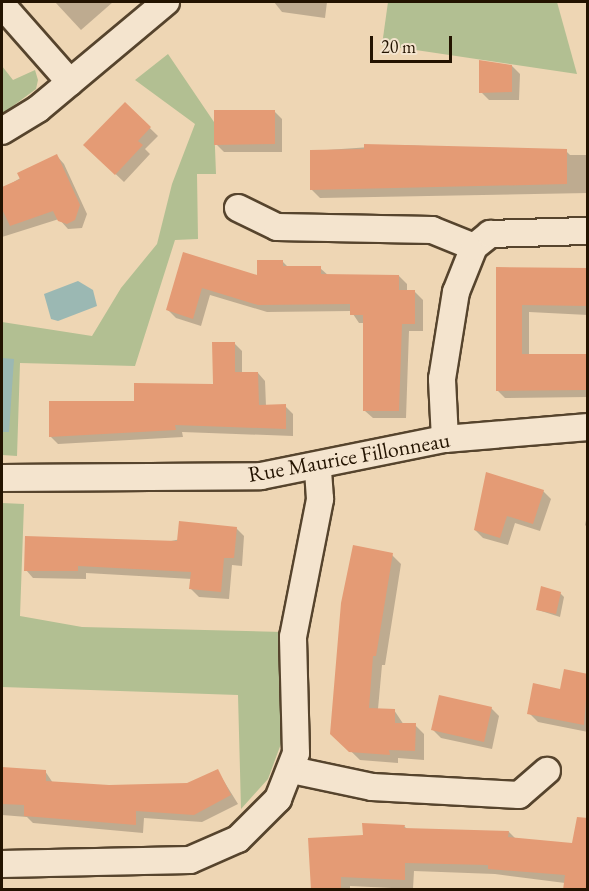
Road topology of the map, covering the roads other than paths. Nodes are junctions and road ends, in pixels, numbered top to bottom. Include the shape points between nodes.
1 (166, 2) edge
2 (2, 4) edge
3 (70, 82) junction
4 (2, 131) edge
5 (238, 208) dead end
6 (588, 231) edge
7 (474, 247) junction
8 (588, 427) edge
9 (445, 439) junction
10 (318, 467) junction
11 (2, 478) edge
12 (292, 770) junction
13 (547, 771) dead end
14 (2, 864) edge

1 - 3 street
2 - 3 street
3 - 4 street via 38,109
5 - 7 street via 277,227 432,230
6 - 7 street via 490,234
7 - 9 street via 456,292 442,379
8 - 9 street, Rue Maurice Fillonneau
9 - 10 street, Rue Maurice Fillonneau
10 - 11 street, Rue Maurice Fillonneau via 224,478
10 - 12 street via 320,499 293,637 297,730
12 - 13 street via 372,787 519,795
12 - 14 street via 278,799 253,827 210,854 166,864

